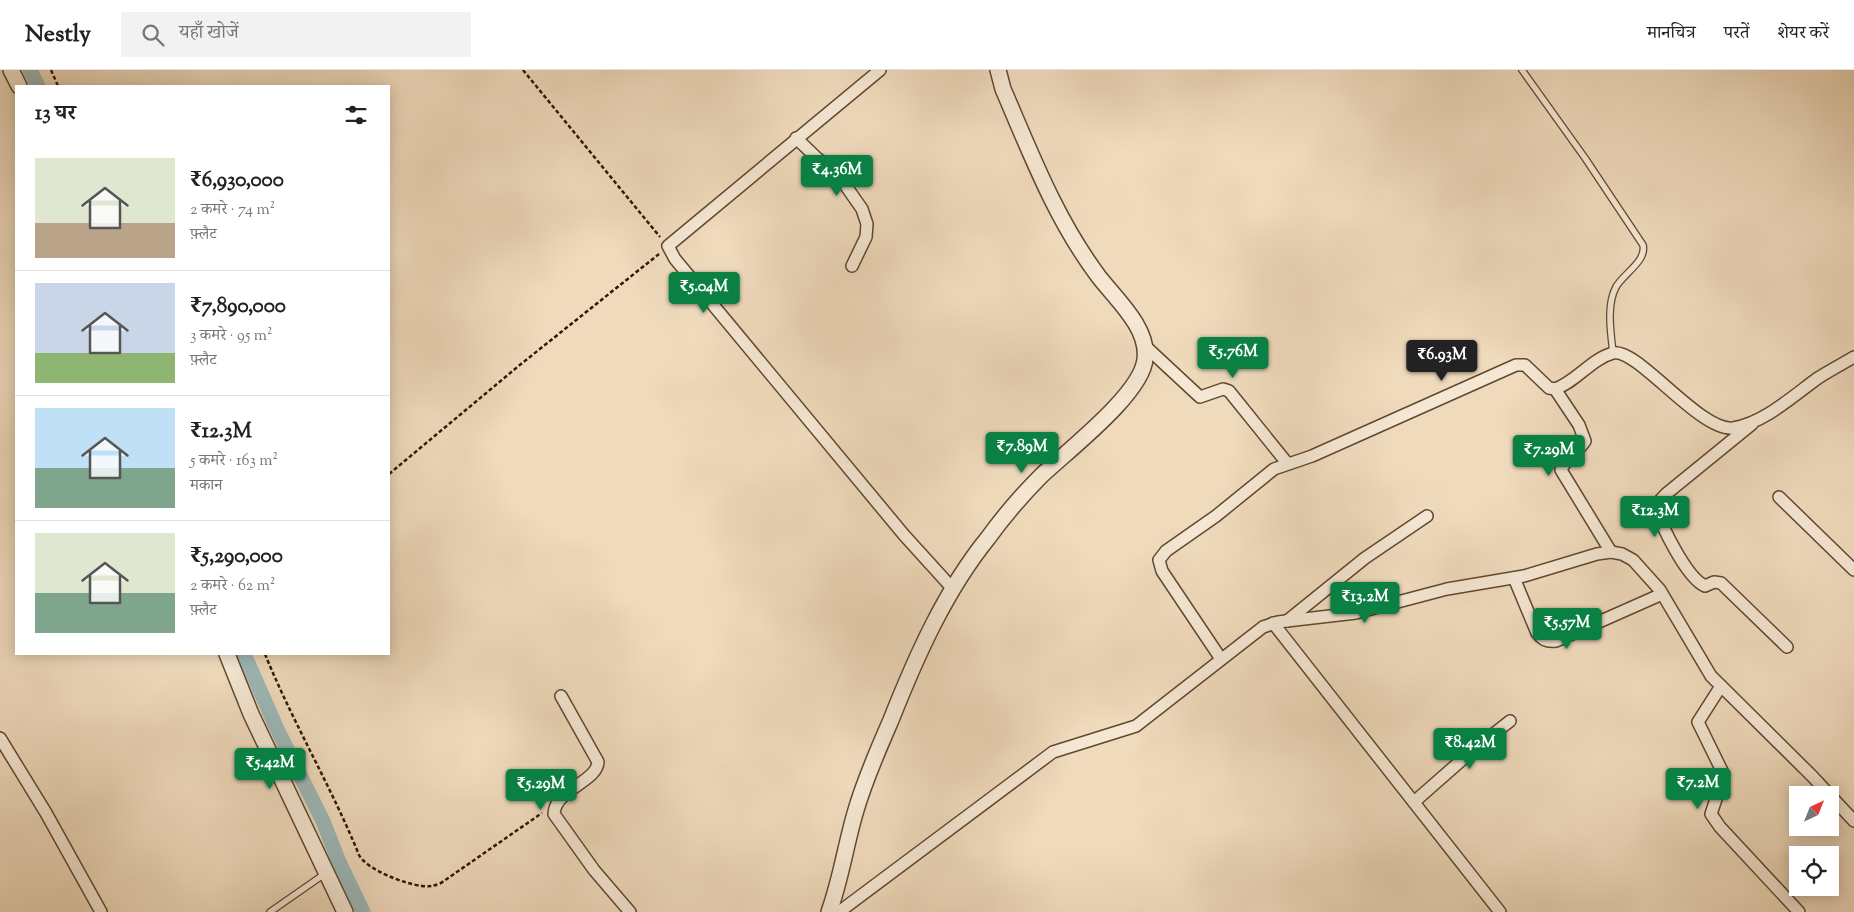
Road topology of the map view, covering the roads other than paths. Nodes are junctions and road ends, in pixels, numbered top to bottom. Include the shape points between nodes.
1 (11, 70) edge
2 (880, 70) edge
3 (998, 70) edge
4 (1522, 70) edge
5 (18, 85) edge
6 (796, 138) junction
7 (852, 266) dead end
8 (1144, 345) junction
9 (1613, 353) junction
10 (1854, 357) edge
11 (1555, 390) junction
12 (1758, 420) junction
13 (1287, 464) junction
14 (1779, 497) dead end
15 (1427, 516) dead end
16 (1611, 552) junction
17 (1854, 570) edge
18 (1514, 578) junction
19 (953, 589) junction
20 (1662, 594) junction
21 (1287, 621) junction
22 (1273, 623) junction
23 (1787, 647) dead end
24 (227, 655) edge
25 (1221, 659) junction
26 (1721, 686) junction
27 (562, 696) dead end
28 (1510, 721) dead end
29 (0, 738) edge
30 (1414, 802) junction
31 (1854, 821) edge
32 (327, 873) junction
33 (101, 912) edge
34 (270, 912) edge
35 (345, 912) edge
36 (630, 912) edge
37 (829, 912) edge
38 (839, 912) edge
39 (1500, 912) edge
40 (1799, 912) edge

1 - 5 street
2 - 6 street
3 - 8 street via 1003,89 1054,205 1079,248 1141,333
4 - 9 lane via 1643,245 1641,257 1615,288 1612,299
6 - 7 street via 834,169 862,209 867,224 866,237
6 - 19 street via 669,249 904,535
8 - 13 street via 1200,397 1223,389 1229,391
8 - 19 street via 1146,358 1137,380 1108,415 1018,500
9 - 11 street
9 - 12 street via 1621,353 1634,360 1661,385 1716,424 1732,428
10 - 12 street
11 - 13 street via 1525,365 1516,365 1312,456
11 - 16 street via 1579,425 1585,441 1561,470
12 - 23 street via 1656,505 1672,543 1696,579 1705,586 1721,583
13 - 25 street via 1274,469 1166,551 1159,560 1162,571
14 - 17 street
15 - 21 street via 1365,558
16 - 18 street
16 - 20 street via 1633,560
18 - 20 street via 1537,633 1548,642
18 - 21 street via 1447,589 1356,612
19 - 37 street via 904,688 868,774
20 - 26 street via 1700,661
21 - 22 street
22 - 25 street
22 - 30 street
24 - 32 street via 251,714
25 - 38 street via 1136,726 1053,752
26 - 31 street
26 - 40 street via 1698,722 1724,775 1711,814
27 - 36 street via 598,762 595,770 558,801 554,814 594,870
28 - 30 street
29 - 33 street
30 - 39 street
32 - 34 lane
32 - 35 street

